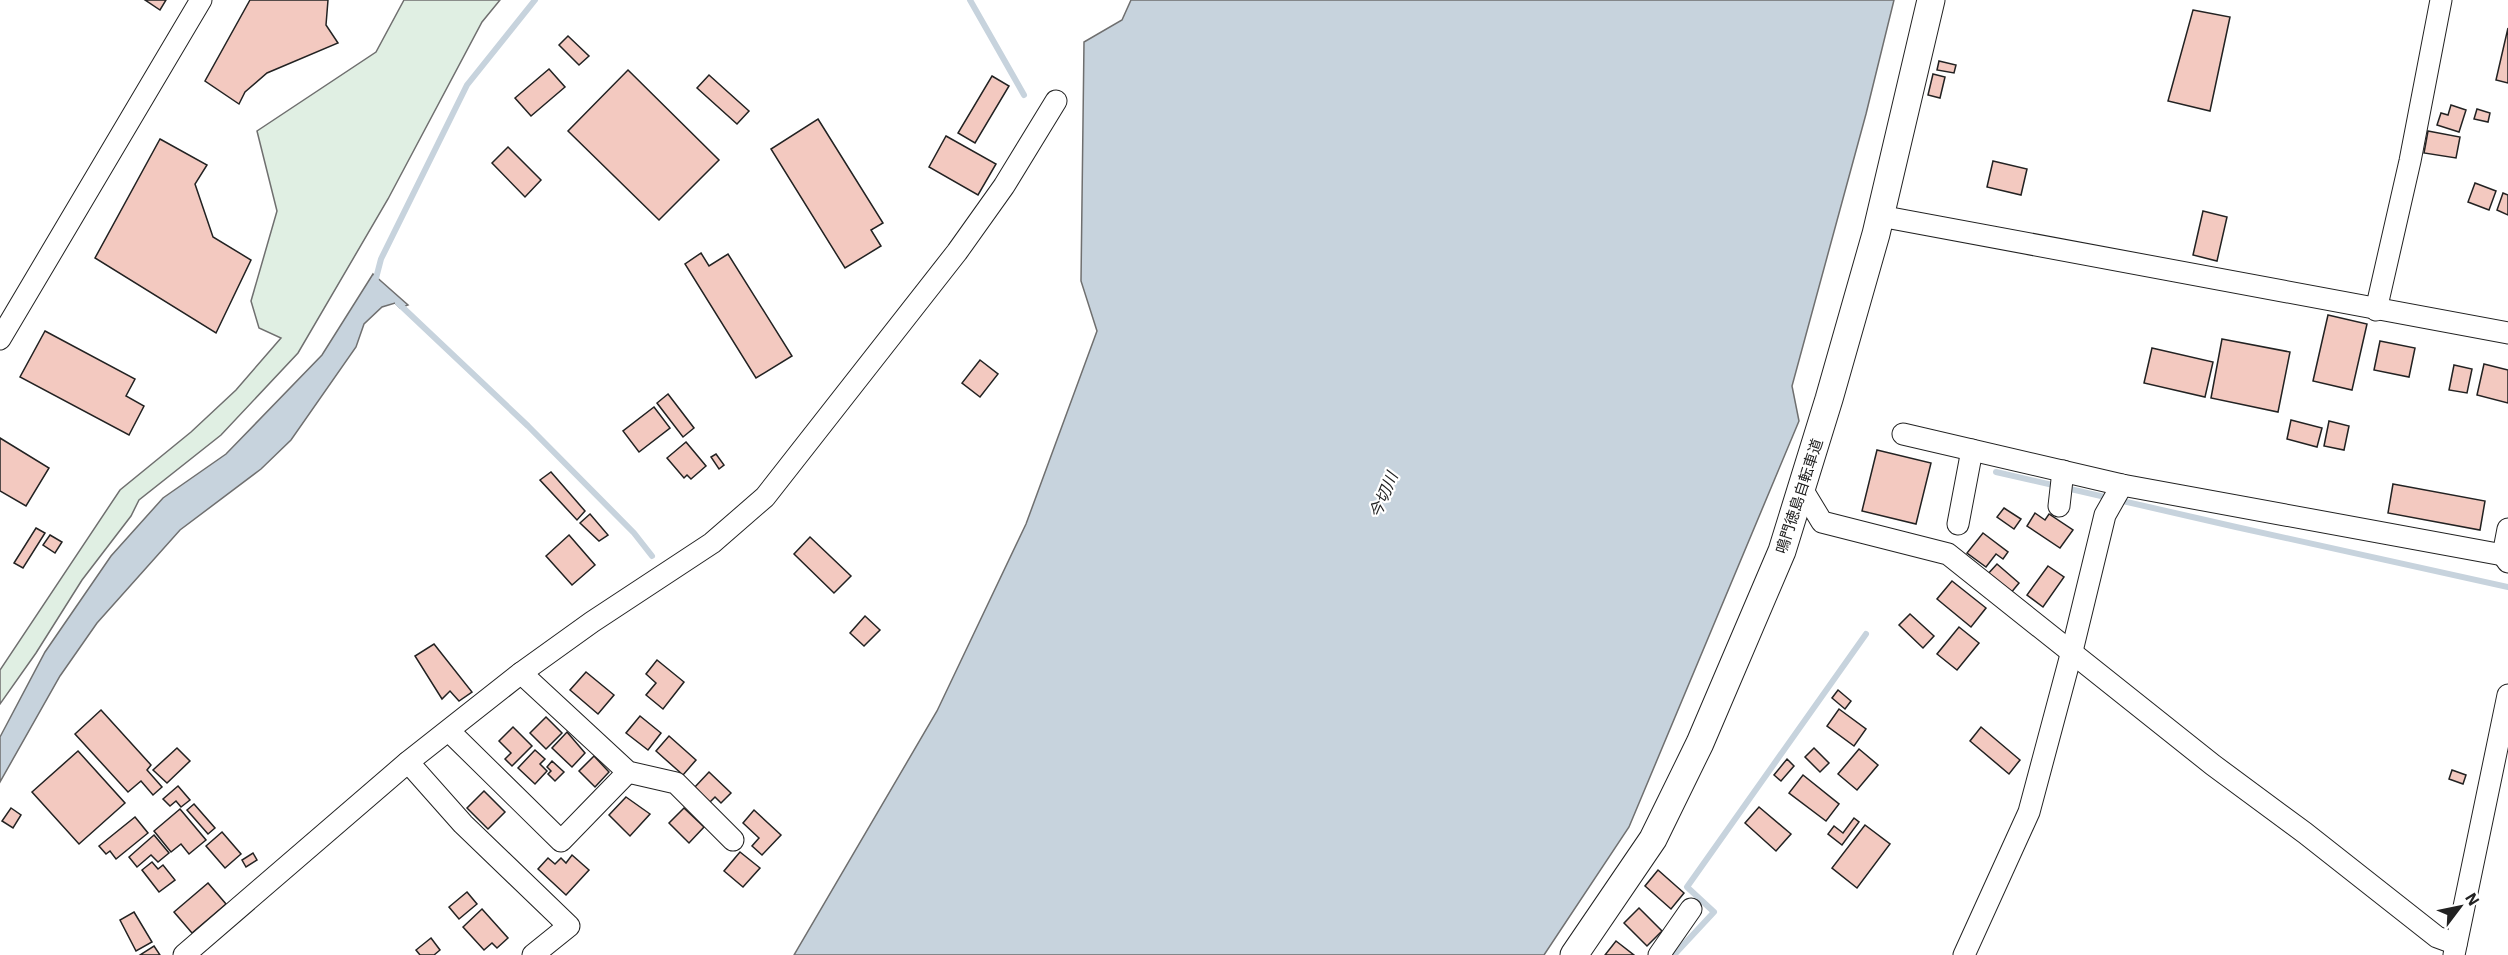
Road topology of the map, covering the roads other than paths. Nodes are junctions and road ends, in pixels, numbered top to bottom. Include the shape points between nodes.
1 (201, 0) edge
2 (1931, 0) edge
3 (2441, 0) edge
4 (1056, 101) dead end
5 (1880, 216) junction
6 (2376, 310) junction
7 (2508, 333) edge
8 (0, 339) edge
9 (1903, 434) dead end
10 (1972, 450) junction
11 (2063, 471) junction
12 (2122, 485) junction
13 (1802, 489) junction
14 (2059, 506) dead end
15 (1958, 524) dead end
16 (2508, 530) edge
17 (2505, 558) edge
18 (2072, 651) junction
19 (522, 673) junction
20 (2508, 695) edge
21 (450, 731) junction
22 (408, 762) junction
23 (628, 772) junction
24 (733, 840) dead end
25 (1691, 909) dead end
26 (2455, 949) edge
27 (184, 955) edge
28 (533, 955) edge
29 (1574, 955) edge
30 (1659, 955) edge
31 (1964, 955) edge

1 - 8 street
2 - 5 main road, 鳴門徳島自転車道
3 - 6 street
4 - 19 street via 1004,186 957,252 765,497 712,543
5 - 6 street
5 - 13 main road, 鳴門徳島自転車道
6 - 7 street
9 - 10 street
10 - 11 street
10 - 15 street
11 - 12 street
11 - 14 street
12 - 17 street
12 - 18 street via 2105,515
13 - 18 street via 1822,522 1948,554
13 - 29 main road, 鳴門徳島自転車道 via 1778,561 1700,743 1653,839
16 - 17 street
18 - 26 street via 2213,765
18 - 31 street via 2029,812
19 - 21 street
19 - 23 street
20 - 26 street
21 - 22 street
21 - 23 street via 561,841
22 - 27 street
22 - 28 street via 463,824 569,926
23 - 24 street via 676,783
25 - 30 street

